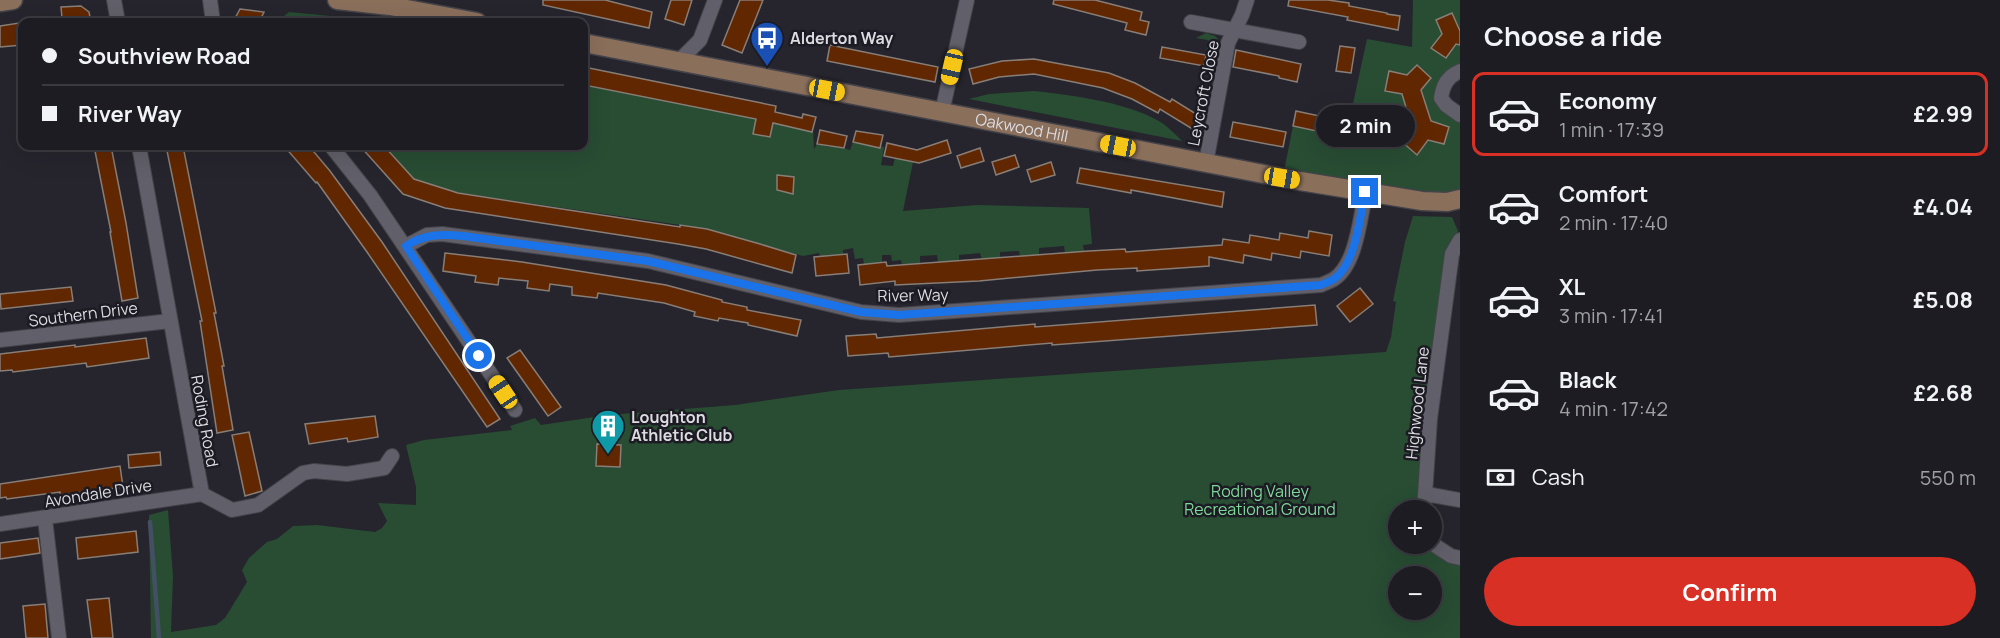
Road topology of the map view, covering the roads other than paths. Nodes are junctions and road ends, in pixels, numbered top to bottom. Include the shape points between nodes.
1 (13, 0) edge
2 (114, 0) edge
3 (210, 0) edge
4 (337, 0) edge
5 (715, 0) edge
6 (967, 0) edge
7 (1247, 0) edge
8 (0, 2) edge
9 (117, 18) edge
10 (212, 18) edge
11 (455, 18) edge
12 (1191, 22) dead end
13 (1234, 30) junction
14 (1299, 42) dead end
15 (588, 44) edge
16 (679, 61) junction
17 (1460, 71) edge
18 (942, 112) junction
19 (1460, 115) edge
20 (141, 150) edge
21 (334, 150) edge
22 (1206, 163) junction
23 (1365, 192) junction
24 (1460, 198) edge
25 (1460, 240) edge
26 (406, 246) junction
27 (1453, 301) edge
28 (170, 321) junction
29 (0, 340) edge
30 (515, 410) dead end
31 (392, 456) dead end
32 (202, 494) junction
33 (1426, 494) junction
34 (1425, 500) edge
35 (1460, 500) edge
36 (45, 519) junction
37 (0, 524) edge
38 (1442, 550) edge
39 (1460, 558) edge
40 (59, 638) edge

1 - 8 street
2 - 9 street
3 - 10 street
4 - 11 street
5 - 16 street via 700,40
6 - 18 street
7 - 13 street
12 - 13 street, Leycroft Close
13 - 14 street, Leycroft Close
13 - 22 street, Leycroft Close via 1227,43
15 - 16 street, Oakwood Hill
16 - 18 street, Oakwood Hill
17 - 19 street via 1449,76 1441,98
18 - 22 street, Oakwood Hill
20 - 28 street, Roding Road
21 - 26 street
22 - 23 street, Oakwood Hill
23 - 24 street, Oakwood Hill via 1422,201
23 - 26 street, River Way via 1348,261 1335,279 1321,285 899,315 861,312 636,259 442,234 427,235
25 - 27 street, Highwood Lane via 1452,254
26 - 30 street
27 - 33 street, Highwood Lane via 1430,419
28 - 29 street, Southern Drive
28 - 32 street, Roding Road
31 - 32 street via 384,468 347,474 303,473 258,505 232,510
32 - 36 street, Avondale Drive
33 - 34 street, Highwood Lane
33 - 35 street
36 - 37 street, Avondale Drive
36 - 40 street
38 - 39 street

